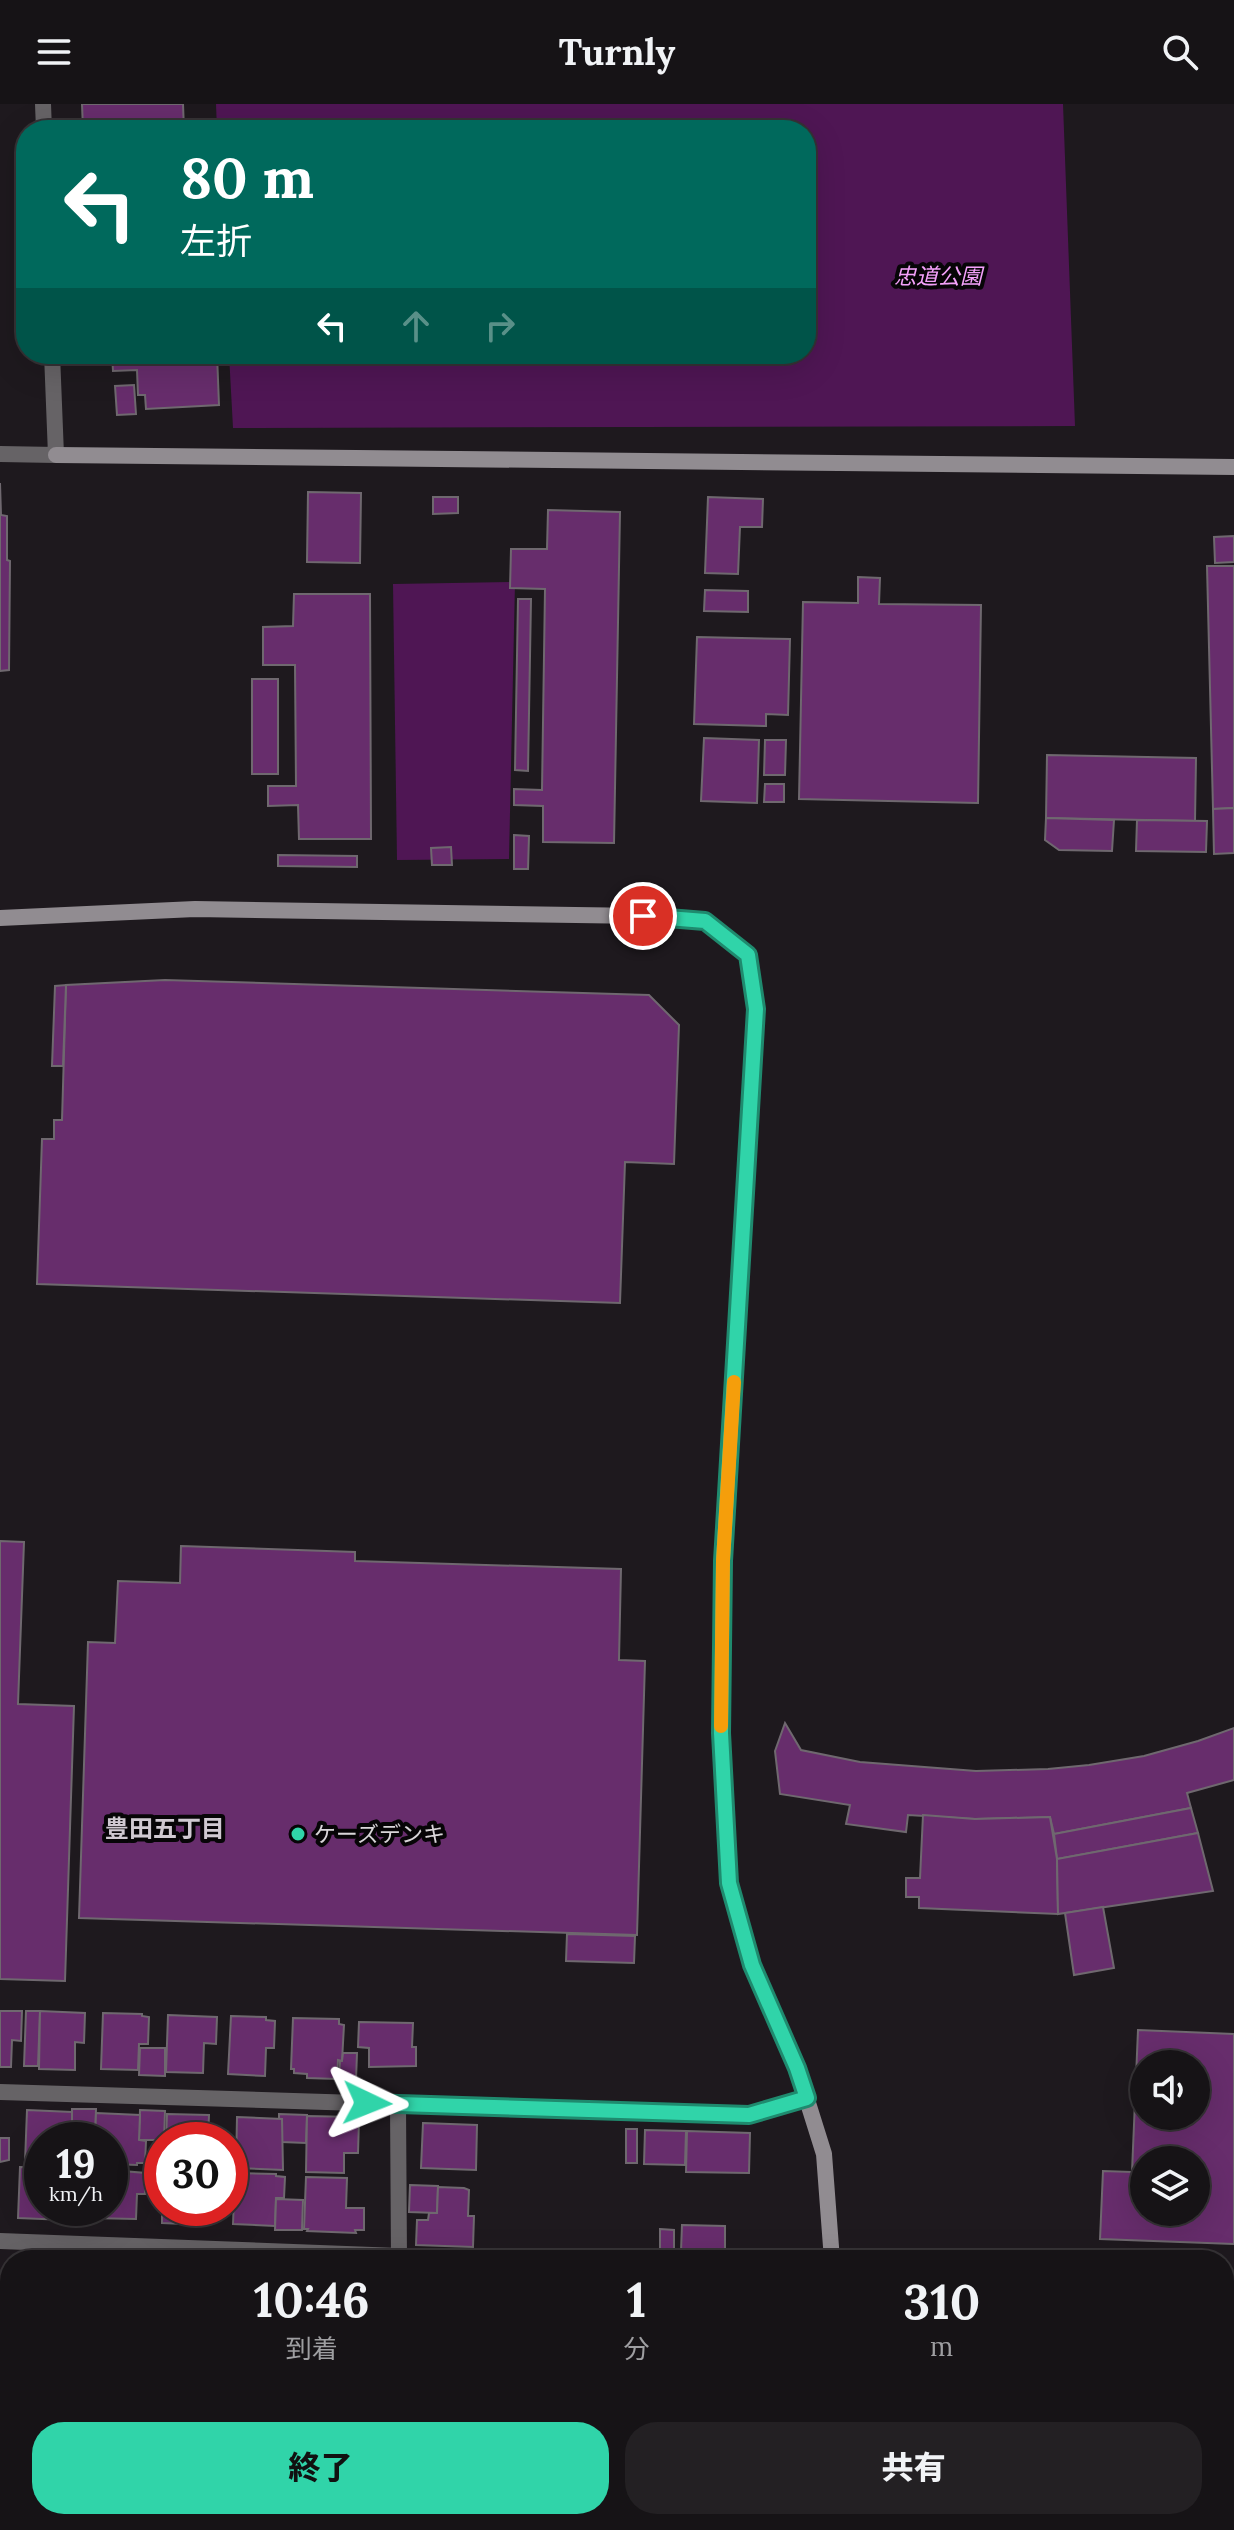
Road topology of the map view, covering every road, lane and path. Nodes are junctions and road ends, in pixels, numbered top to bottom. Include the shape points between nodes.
1 (52, 364) edge
2 (0, 454) edge
3 (56, 455) junction
4 (1234, 467) edge
5 (0, 918) edge
6 (0, 2092) edge
7 (807, 2098) junction
8 (398, 2104) junction
9 (0, 2241) edge
10 (211, 2250) edge
11 (399, 2250) edge
12 (831, 2250) edge

1 - 3 street
2 - 3 street
3 - 4 street
5 - 7 street via 195,909 643,916 705,921 748,955 756,1009 723,1561 722,1763 729,1883 752,1965
6 - 8 street
7 - 8 street via 749,2115
7 - 12 street via 824,2154
8 - 11 street
9 - 10 street

